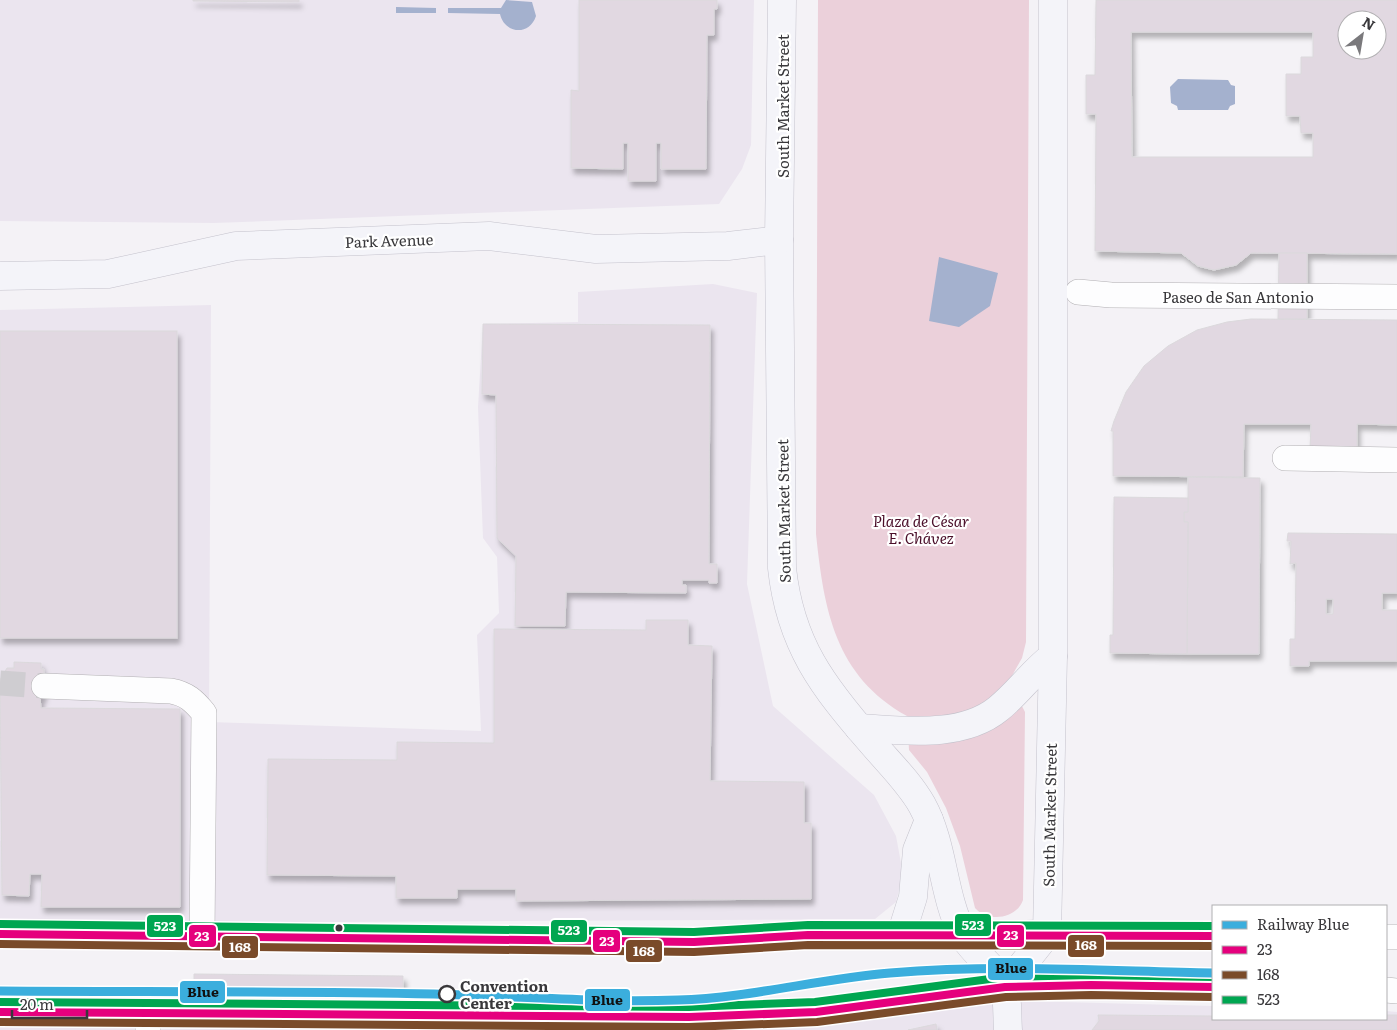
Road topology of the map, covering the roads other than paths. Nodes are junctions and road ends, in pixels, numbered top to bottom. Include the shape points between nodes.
1 (782, 0) edge
2 (1053, 0) edge
3 (779, 240) junction
4 (0, 276) edge
5 (1078, 292) dead end
6 (1397, 297) edge
7 (1284, 458) dead end
8 (1397, 460) edge
9 (1053, 656) junction
10 (44, 686) tunnel mouth
11 (859, 728) junction
12 (929, 820) junction
13 (0, 934) edge
14 (1046, 934) junction
15 (901, 935) junction
16 (963, 936) junction
17 (1212, 936) edge
18 (202, 938) junction
19 (1005, 987) junction
20 (1212, 987) edge
21 (0, 1012) edge
22 (148, 1022) edge
23 (1008, 1030) edge

1 - 3 main road, South Market Street
2 - 9 main road, South Market Street
3 - 4 main road, Park Avenue via 728,246 596,249 488,236 246,246 108,274
3 - 11 main road, South Market Street via 782,568 785,594 792,624 806,657
5 - 6 street, Paseo de San Antonio
7 - 8 street
9 - 11 main road via 996,711 979,720 948,728 905,731
9 - 14 main road, South Market Street
10 - 18 street via 172,691 183,693 204,713
11 - 12 main road, South Market Street via 912,790
12 - 15 main road via 917,850 913,897
12 - 16 main road, South Market Street
13 - 18 main road
14 - 16 main road
14 - 17 street
14 - 19 main road
15 - 16 main road
15 - 18 main road via 808,935 694,942
16 - 19 main road, South Market Street
19 - 20 street
19 - 22 main road via 816,1012 736,1016
19 - 23 main road
21 - 22 main road

